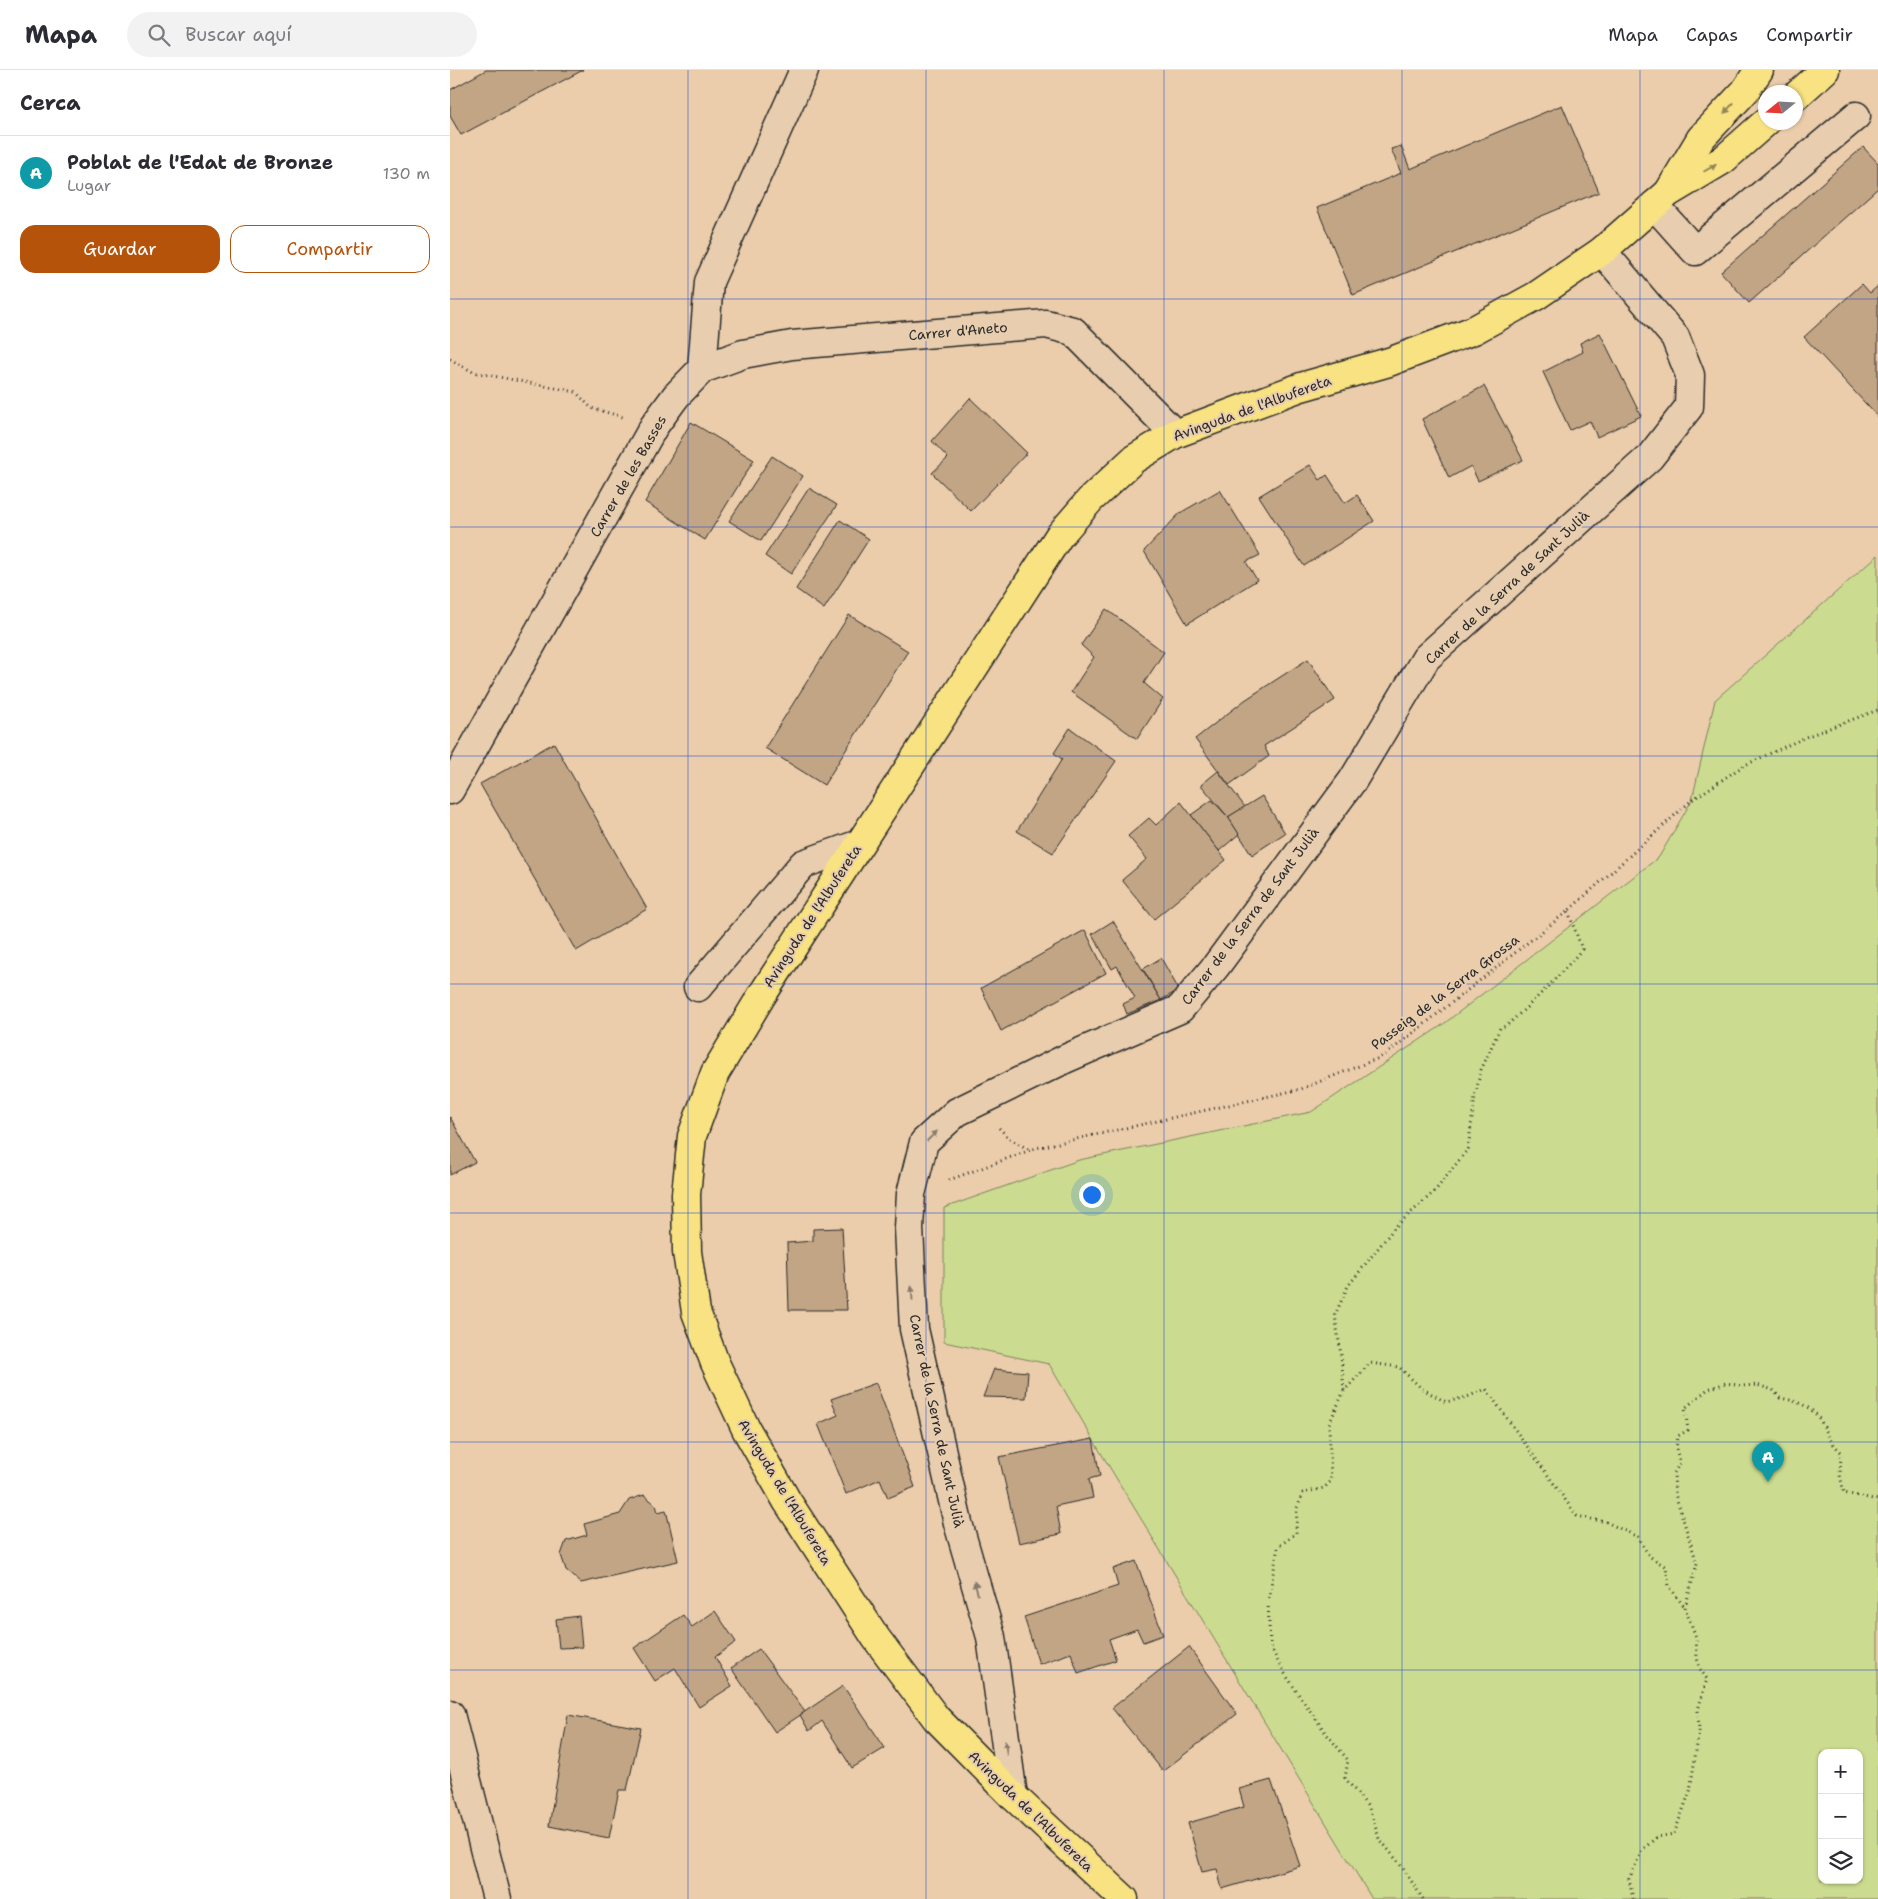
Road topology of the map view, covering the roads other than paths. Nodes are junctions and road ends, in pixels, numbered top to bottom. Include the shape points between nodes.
1 (804, 70) edge
2 (1759, 70) edge
3 (1825, 70) edge
4 (1803, 90) edge
5 (1856, 116) dead end
6 (1758, 129) edge
7 (1660, 199) junction
8 (1602, 251) junction
9 (702, 369) junction
10 (1175, 434) junction
11 (450, 790) edge
12 (859, 844) junction
13 (698, 987) dead end
14 (450, 1714) edge
15 (1013, 1796) junction
16 (497, 1899) edge
17 (1124, 1899) edge

1 - 9 street via 709,282
2 -> 7 main road, Avinguda de l'Albufereta via 1745,92 1701,138
3 - 4 main road
5 - 7 street via 1695,251
7 -> 6 main road, Avinguda de l'Albufereta via 1723,160
7 - 8 main road, Avinguda de l'Albufereta
8 - 10 main road, Avinguda de l'Albufereta via 1536,296 1474,330 1388,362 1301,387
15 -> 8 street, Carrer de la Serra de Sant Julià via 991,1637 958,1523 914,1330 911,1194 924,1142 957,1112 1180,1008 1216,966 1353,780 1426,658 1650,457 1689,407 1690,375 1675,337
9 - 10 street, Carrer d'Aneto via 743,354 792,345 1046,324 1073,331
9 - 11 street, Carrer de les Basses via 654,426
10 - 12 main road, Avinguda de l'Albufereta via 1134,459 1090,500 1058,536
12 - 13 street via 803,864
12 - 15 main road, Avinguda de l'Albufereta via 715,1073 692,1136 686,1194 687,1252 696,1312 746,1430 876,1638 936,1718
14 - 16 street
15 - 17 main road, Avinguda de l'Albufereta

